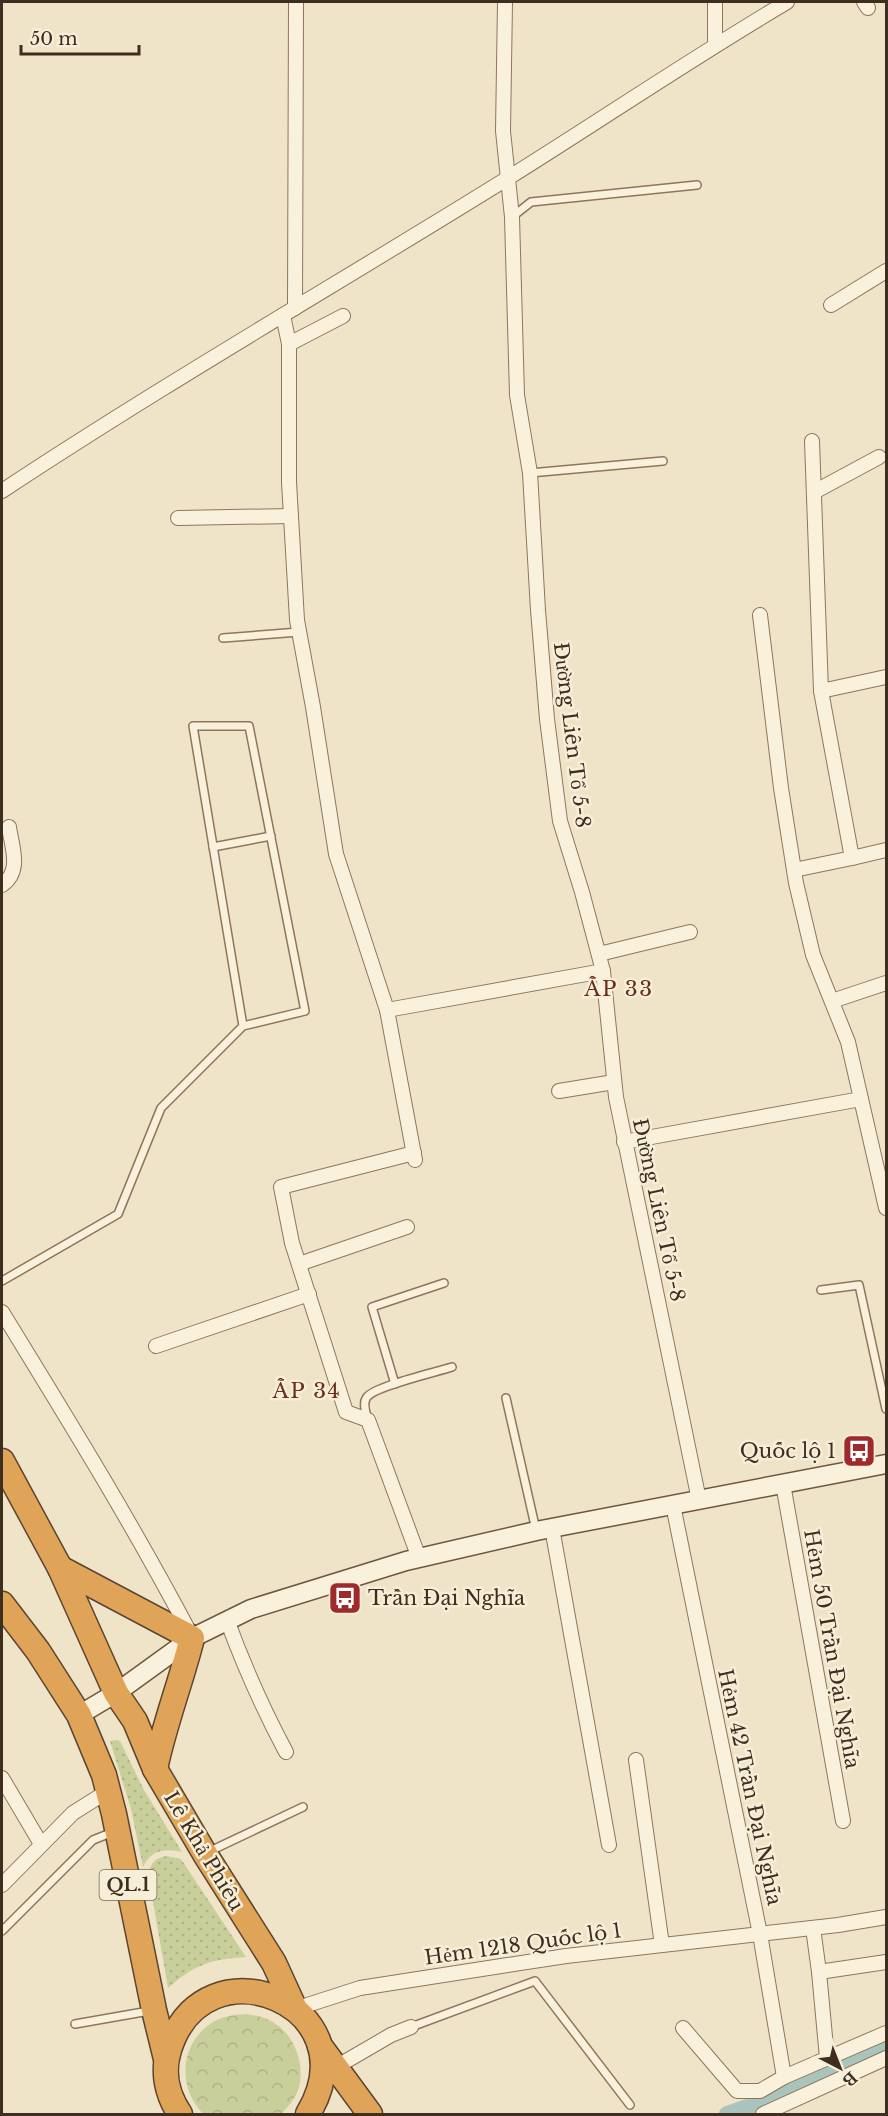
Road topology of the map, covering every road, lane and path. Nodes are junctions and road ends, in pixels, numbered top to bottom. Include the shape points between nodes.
1 (296, 2) edge
2 (505, 2) edge
3 (715, 2) edge
4 (786, 2) edge
5 (715, 45) junction
6 (509, 178) junction
7 (697, 184) dead end
8 (512, 217) junction
9 (886, 271) edge
10 (831, 305) dead end
11 (289, 312) junction
12 (343, 316) dead end
13 (289, 345) junction
14 (812, 441) dead end
15 (879, 457) dead end
16 (663, 461) dead end
17 (530, 473) junction
18 (2, 491) edge
19 (814, 492) junction
20 (291, 516) junction
21 (178, 518) dead end
22 (760, 615) dead end
23 (299, 632) junction
24 (223, 638) dead end
25 (886, 677) edge
26 (821, 691) junction
27 (9, 827) dead end
28 (271, 836) junction
29 (213, 847) junction
30 (886, 850) edge
31 (852, 858) junction
32 (794, 870) junction
33 (2, 885) edge
34 (690, 932) dead end
35 (598, 954) junction
36 (603, 971) junction
37 (886, 983) edge
38 (832, 1002) junction
39 (387, 1010) junction
40 (243, 1026) junction
41 (614, 1082) junction
42 (558, 1091) dead end
43 (861, 1099) junction
44 (624, 1142) junction
45 (886, 1208) edge
46 (407, 1227) dead end
47 (299, 1264) junction
48 (2, 1281) edge
49 (444, 1283) dead end
50 (820, 1290) dead end
51 (309, 1294) junction
52 (2, 1315) edge
53 (156, 1346) dead end
54 (452, 1367) dead end
55 (395, 1384) junction
56 (506, 1398) dead end
57 (886, 1409) edge
58 (368, 1420) junction
59 (2, 1461) edge
60 (886, 1464) edge
61 (783, 1484) junction
62 (699, 1500) junction
63 (673, 1505) junction
64 (544, 1529) junction
65 (419, 1558) junction
66 (60, 1568) junction
67 (2, 1604) edge
68 (227, 1620) junction
69 (192, 1638) junction
70 (116, 1693) junction
71 (79, 1715) junction
72 (286, 1752) dead end
73 (636, 1760) dead end
74 (154, 1769) junction
75 (2, 1778) edge
76 (108, 1791) junction
77 (303, 1807) dead end
78 (843, 1821) dead end
79 (117, 1830) junction
80 (41, 1844) junction
81 (609, 1845) dead end
82 (205, 1854) junction
83 (2, 1885) edge
84 (886, 1917) edge
85 (813, 1928) junction
86 (2, 1931) edge
87 (760, 1934) junction
88 (662, 1945) junction
89 (886, 1962) edge
90 (819, 1972) junction
91 (285, 2003) junction
92 (154, 2010) junction
93 (75, 2024) dead end
94 (411, 2027) joint
95 (683, 2028) dead end
96 (886, 2033) edge
97 (320, 2046) junction
98 (827, 2058) junction
99 (886, 2058) edge
100 (166, 2059) junction
101 (336, 2067) junction
102 (784, 2077) junction
103 (760, 2091) junction
104 (630, 2105) dead end
105 (180, 2115) edge
106 (309, 2115) edge
107 (370, 2115) edge
108 (761, 2115) edge

1 - 11 street
2 - 6 street, Đường Liên Tổ 5-8 via 503,131
3 - 5 street
4 - 5 street
5 - 6 street
6 - 8 street, Đường Liên Tổ 5-8
6 - 11 street
7 - 8 lane via 531,202
8 - 17 street, Đường Liên Tổ 5-8 via 517,395
9 - 10 street
11 - 13 street
11 - 18 street via 86,435
12 - 13 street
13 - 20 street
14 - 19 street
15 - 19 street
16 - 17 lane
17 - 35 street, Đường Liên Tổ 5-8 via 537,610 560,822
19 - 26 street
20 - 21 street
20 - 23 street
22 - 32 street
23 - 24 lane
23 - 39 street via 336,854
25 - 26 street
26 - 31 street
27 - 33 street via 15,868
28 - 29 lane
28 - 29 lane via 249,726 193,726
28 - 40 lane via 305,1011
29 - 40 lane
30 - 31 street
31 - 32 street
32 - 38 street via 813,955
34 - 35 street
35 - 36 street, Đường Liên Tổ 5-8
36 - 39 street
36 - 41 street, Đường Liên Tổ 5-8
37 - 38 street
38 - 43 street via 848,1042
39 - 47 street via 415,1157 281,1187
40 - 48 lane via 161,1108 118,1214
41 - 42 street
41 - 44 street, Đường Liên Tổ 5-8
43 - 44 street
43 - 45 street
44 - 62 street, Đường Liên Tổ 5-8
46 - 47 street
47 - 51 street
49 - 55 lane via 372,1307
50 - 57 lane via 859,1285
51 - 53 street
51 - 58 street via 346,1412
52 - 69 street via 126,1515
54 - 55 lane
55 - 58 lane via 367,1396 364,1405
56 - 64 lane
58 - 65 street
59 - 66 highway, Lê Khả Phiêu
60 - 61 main road
61 - 62 main road
61 - 78 street, Hẻm 50 Trần Đại Nghĩa
62 - 63 main road
63 - 64 main road
63 - 87 street, Hẻm 42 Trần Đại Nghĩa
64 - 65 main road
64 - 81 street
65 - 68 main road via 251,1609
66 - 69 highway
66 - 70 highway, Lê Khả Phiêu
67 - 71 highway, QL.1
68 - 69 main road
68 - 72 street via 262,1707
69 - 70 main road
69 - 74 highway
70 - 71 main road
70 - 74 highway, Lê Khả Phiêu via 135,1722
70 - 91 highway, Lê Khả Phiêu via 123,1731 155,1799 196,1871
71 - 76 highway, QL.1
73 - 88 street
74 - 82 highway, Lê Khả Phiêu
75 - 80 street
76 - 79 highway, QL.1
76 - 80 street via 73,1813
77 - 82 lane
79 - 86 lane via 93,1840
79 - 92 highway, QL.1
80 - 83 street
82 - 91 highway, Lê Khả Phiêu via 274,1963
84 - 85 street, Hẻm 1218 Quốc lộ 1
85 - 87 street, Hẻm 1218 Quốc lộ 1
85 - 90 street
87 - 88 street, Hẻm 1218 Quốc lộ 1
87 - 102 street, Hẻm 42 Trần Đại Nghĩa
88 - 91 street, Hẻm 1218 Quốc lộ 1 via 566,1956
89 - 90 street
90 - 98 street
91 - 97 highway via 306,2019
91 - 100 highway, QL.1 via 251,1991 205,2001 180,2026
92 - 93 lane
92 - 100 highway, QL.1
94 - 101 street
94 - 104 lane via 535,1981
95 - 103 street via 737,2091
96 - 98 street
97 - 101 highway
97 - 106 highway via 324,2072
98 - 102 street
99 - 108 street
100 - 105 highway, QL.1 via 168,2090
101 - 107 highway
102 - 103 street
103 - 108 street

